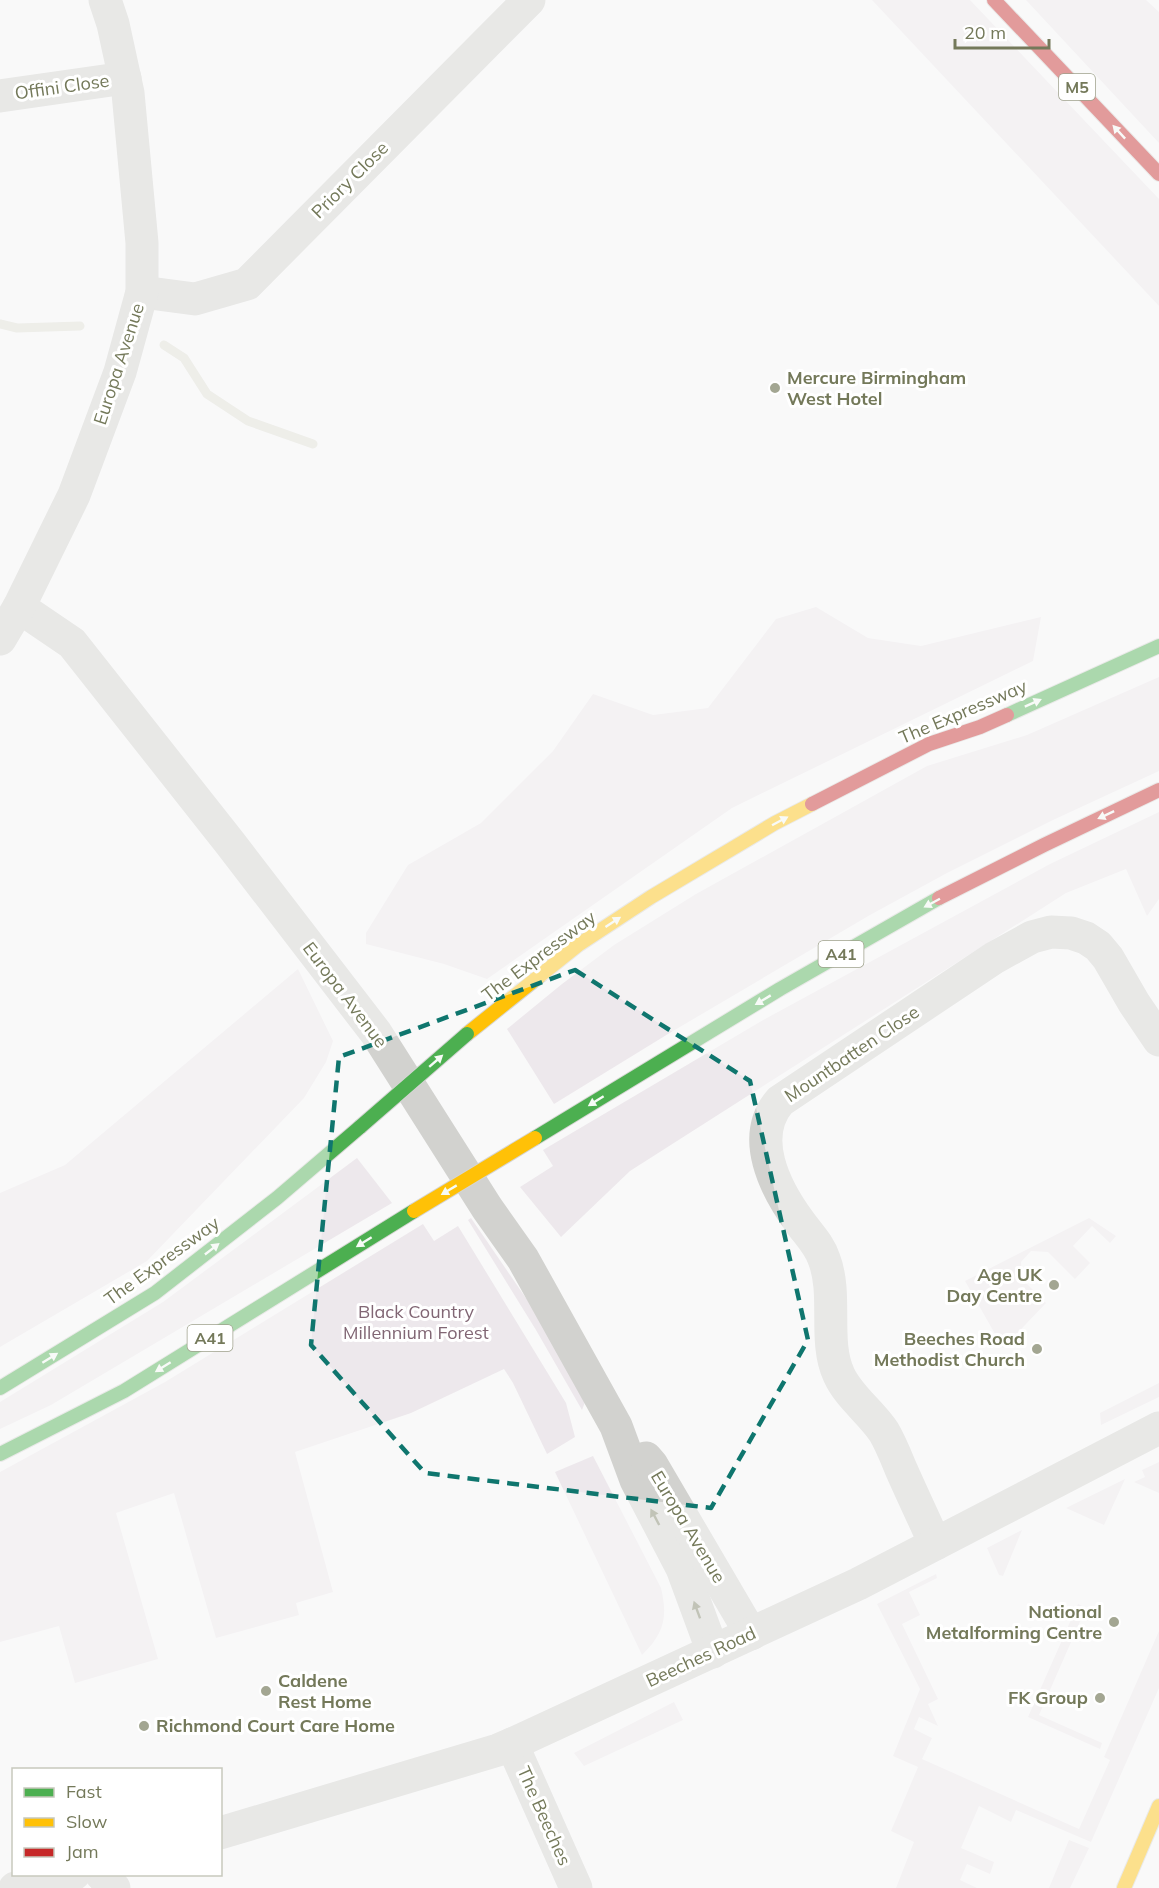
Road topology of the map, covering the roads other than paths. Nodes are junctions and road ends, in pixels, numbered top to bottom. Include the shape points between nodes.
1 (105, 0) edge
2 (530, 0) edge
3 (994, 0) edge
4 (125, 78) junction
5 (0, 96) edge
6 (1159, 174) edge
7 (142, 292) junction
8 (19, 607) junction
9 (0, 639) edge
10 (1159, 646) edge
11 (1159, 790) edge
12 (1159, 1040) edge
13 (0, 1388) edge
14 (616, 1426) junction
15 (1159, 1428) edge
16 (0, 1454) edge
17 (935, 1544) junction
18 (752, 1634) junction
19 (713, 1652) junction
20 (512, 1744) junction
21 (1159, 1806) edge
22 (222, 1832) edge
23 (70, 1876) edge
24 (102, 1876) edge
25 (23, 1887) edge
26 (114, 1888) edge
27 (576, 1888) edge
28 (1124, 1888) edge

1 - 4 street, Europa Avenue
2 - 7 street, Priory Close via 247,284 195,299
6 -> 3 main road, M5
4 - 5 street, Offini Close
4 - 7 street, Europa Avenue via 142,243
7 - 8 street, Europa Avenue via 120,372 74,495
8 - 9 street, Europa Avenue
8 - 14 street, Europa Avenue via 72,643 375,1034 523,1259
13 -> 10 main road, The Expressway, bridge via 155,1293 277,1198 466,1034 578,945 651,897 774,824 929,744 980,727
11 -> 16 main road, A41, bridge via 931,903 804,975 124,1391
12 - 17 street, Mountbatten Close via 1098,946 1071,933 1052,932 1032,937 994,958 780,1101 773,1110 765,1137 768,1159 788,1205 816,1243 827,1267 832,1347 839,1375 885,1435
14 - 18 street, Europa Avenue via 651,1465
19 -> 14 street, Europa Avenue via 682,1568 636,1480
15 - 17 street, Beeches Road
17 - 18 street, Beeches Road
18 - 19 street, Beeches Road
19 - 20 street, Beeches Road
20 - 22 street, Beeches Road
20 - 27 street, The Beeches
21 - 28 main road
23 - 25 street
24 - 26 street

